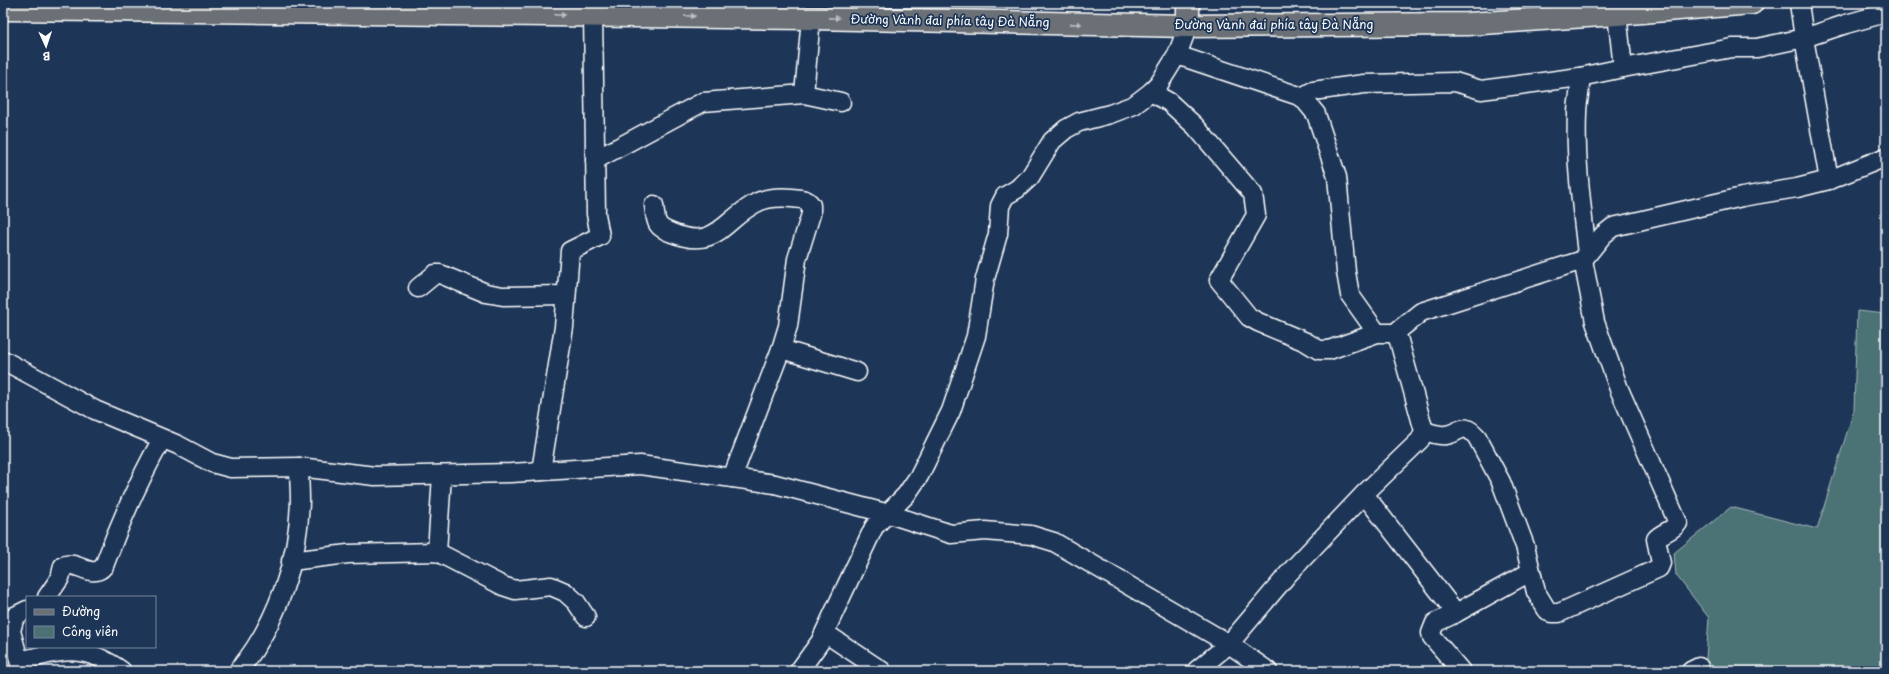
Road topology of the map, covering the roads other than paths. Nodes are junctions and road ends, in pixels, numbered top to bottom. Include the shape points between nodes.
1 (1188, 3) edge
2 (1752, 3) edge
3 (1800, 3) edge
4 (3, 9) edge
5 (1617, 14) junction
6 (1886, 14) edge
7 (593, 15) junction
8 (811, 18) junction
9 (1188, 26) junction
10 (1804, 38) junction
11 (1177, 56) junction
12 (1623, 68) junction
13 (1580, 77) junction
14 (1151, 92) junction
15 (804, 94) junction
16 (1302, 97) junction
17 (841, 102) dead end
18 (1886, 157) edge
19 (595, 160) junction
20 (1829, 180) junction
21 (654, 205) dead end
22 (1585, 257) junction
23 (418, 288) dead end
24 (566, 295) junction
25 (1386, 333) junction
26 (781, 350) junction
27 (3, 360) edge
28 (857, 372) dead end
29 (1424, 430) junction
30 (162, 439) junction
31 (299, 467) junction
32 (541, 471) junction
33 (442, 475) junction
34 (732, 478) junction
35 (1364, 494) junction
36 (889, 514) junction
37 (437, 552) junction
38 (291, 561) junction
39 (1530, 572) junction
40 (47, 596) edge
41 (26, 611) edge
42 (1456, 613) junction
43 (586, 616) dead end
44 (824, 633) junction
45 (1229, 644) junction
46 (21, 666) edge
47 (122, 671) edge
48 (238, 671) edge
49 (799, 671) edge
50 (882, 671) edge
51 (1196, 671) edge
52 (1268, 671) edge
53 (1461, 671) edge

1 - 9 main road
2 - 5 main road, Đường Vành đai phía tây Đà Nẵng
3 - 10 street
4 -> 7 main road, Đường Vành đai phía tây Đà Nẵng
5 - 9 main road, Đường Vành đai phía tây Đà Nẵng via 1468,24
5 - 12 street
6 - 10 street
7 -> 8 main road, Đường Vành đai phía tây Đà Nẵng
7 - 19 street
8 -> 9 main road, Đường Vành đai phía tây Đà Nẵng
8 - 15 street
9 - 11 street
10 - 12 street via 1757,48 1732,48
10 - 20 street
11 - 14 street
11 - 16 street
12 - 13 street
13 - 16 street via 1481,90 1455,82 1364,84 1313,91
13 - 22 street via 1581,89 1576,112 1577,150
14 - 25 street via 1169,102 1195,126 1253,194 1256,215 1219,280 1249,316 1319,350 1329,350
14 - 36 street via 1134,105 1079,122 1066,129 1052,141 1030,176 1017,189 1005,196 1000,206 998,234 985,280 976,336 951,411 919,476
15 - 17 street
15 - 19 street via 703,102
16 - 25 street via 1316,114 1337,177 1350,295
18 - 20 street
19 - 24 street via 596,214 600,236 570,251
20 - 22 street via 1613,227
21 - 26 street via 656,222 662,229 691,238 711,236 721,231 756,202 779,197 808,201 811,205 811,214 796,259 788,326
22 - 25 street via 1421,312
22 - 39 street via 1595,322 1619,390 1678,523 1676,527 1656,539 1661,563 1659,568 1559,613 1547,610 1536,592
23 - 24 street via 435,274 440,274 486,293 510,296
24 - 32 street via 564,327
25 - 29 street via 1399,341
26 - 28 street
26 - 34 street
27 - 30 street via 95,410
29 - 35 street via 1412,449
29 - 39 street via 1439,436 1466,428 1477,437 1501,482 1525,546
30 - 31 street via 212,463 231,468
30 - 40 street via 140,479 104,566 95,572 72,564 64,566 60,578
31 - 33 street via 375,476
31 - 38 street via 300,501
32 - 33 street
32 - 34 street via 640,465
33 - 37 street
34 - 36 street via 774,484
35 - 42 street
35 - 45 street via 1289,573
36 - 44 street via 874,527
36 - 45 street via 951,534 985,531 1031,535 1054,542
37 - 38 street via 348,554
37 - 43 street via 515,590 551,586 565,592
38 - 48 street via 278,604 261,637
39 - 42 street
41 - 46 street via 16,616 12,626 12,639
42 - 53 street via 1435,623 1431,633
44 - 49 street
44 - 50 street
45 - 51 street
45 - 52 street
46 - 47 street via 61,651 78,651 94,654

